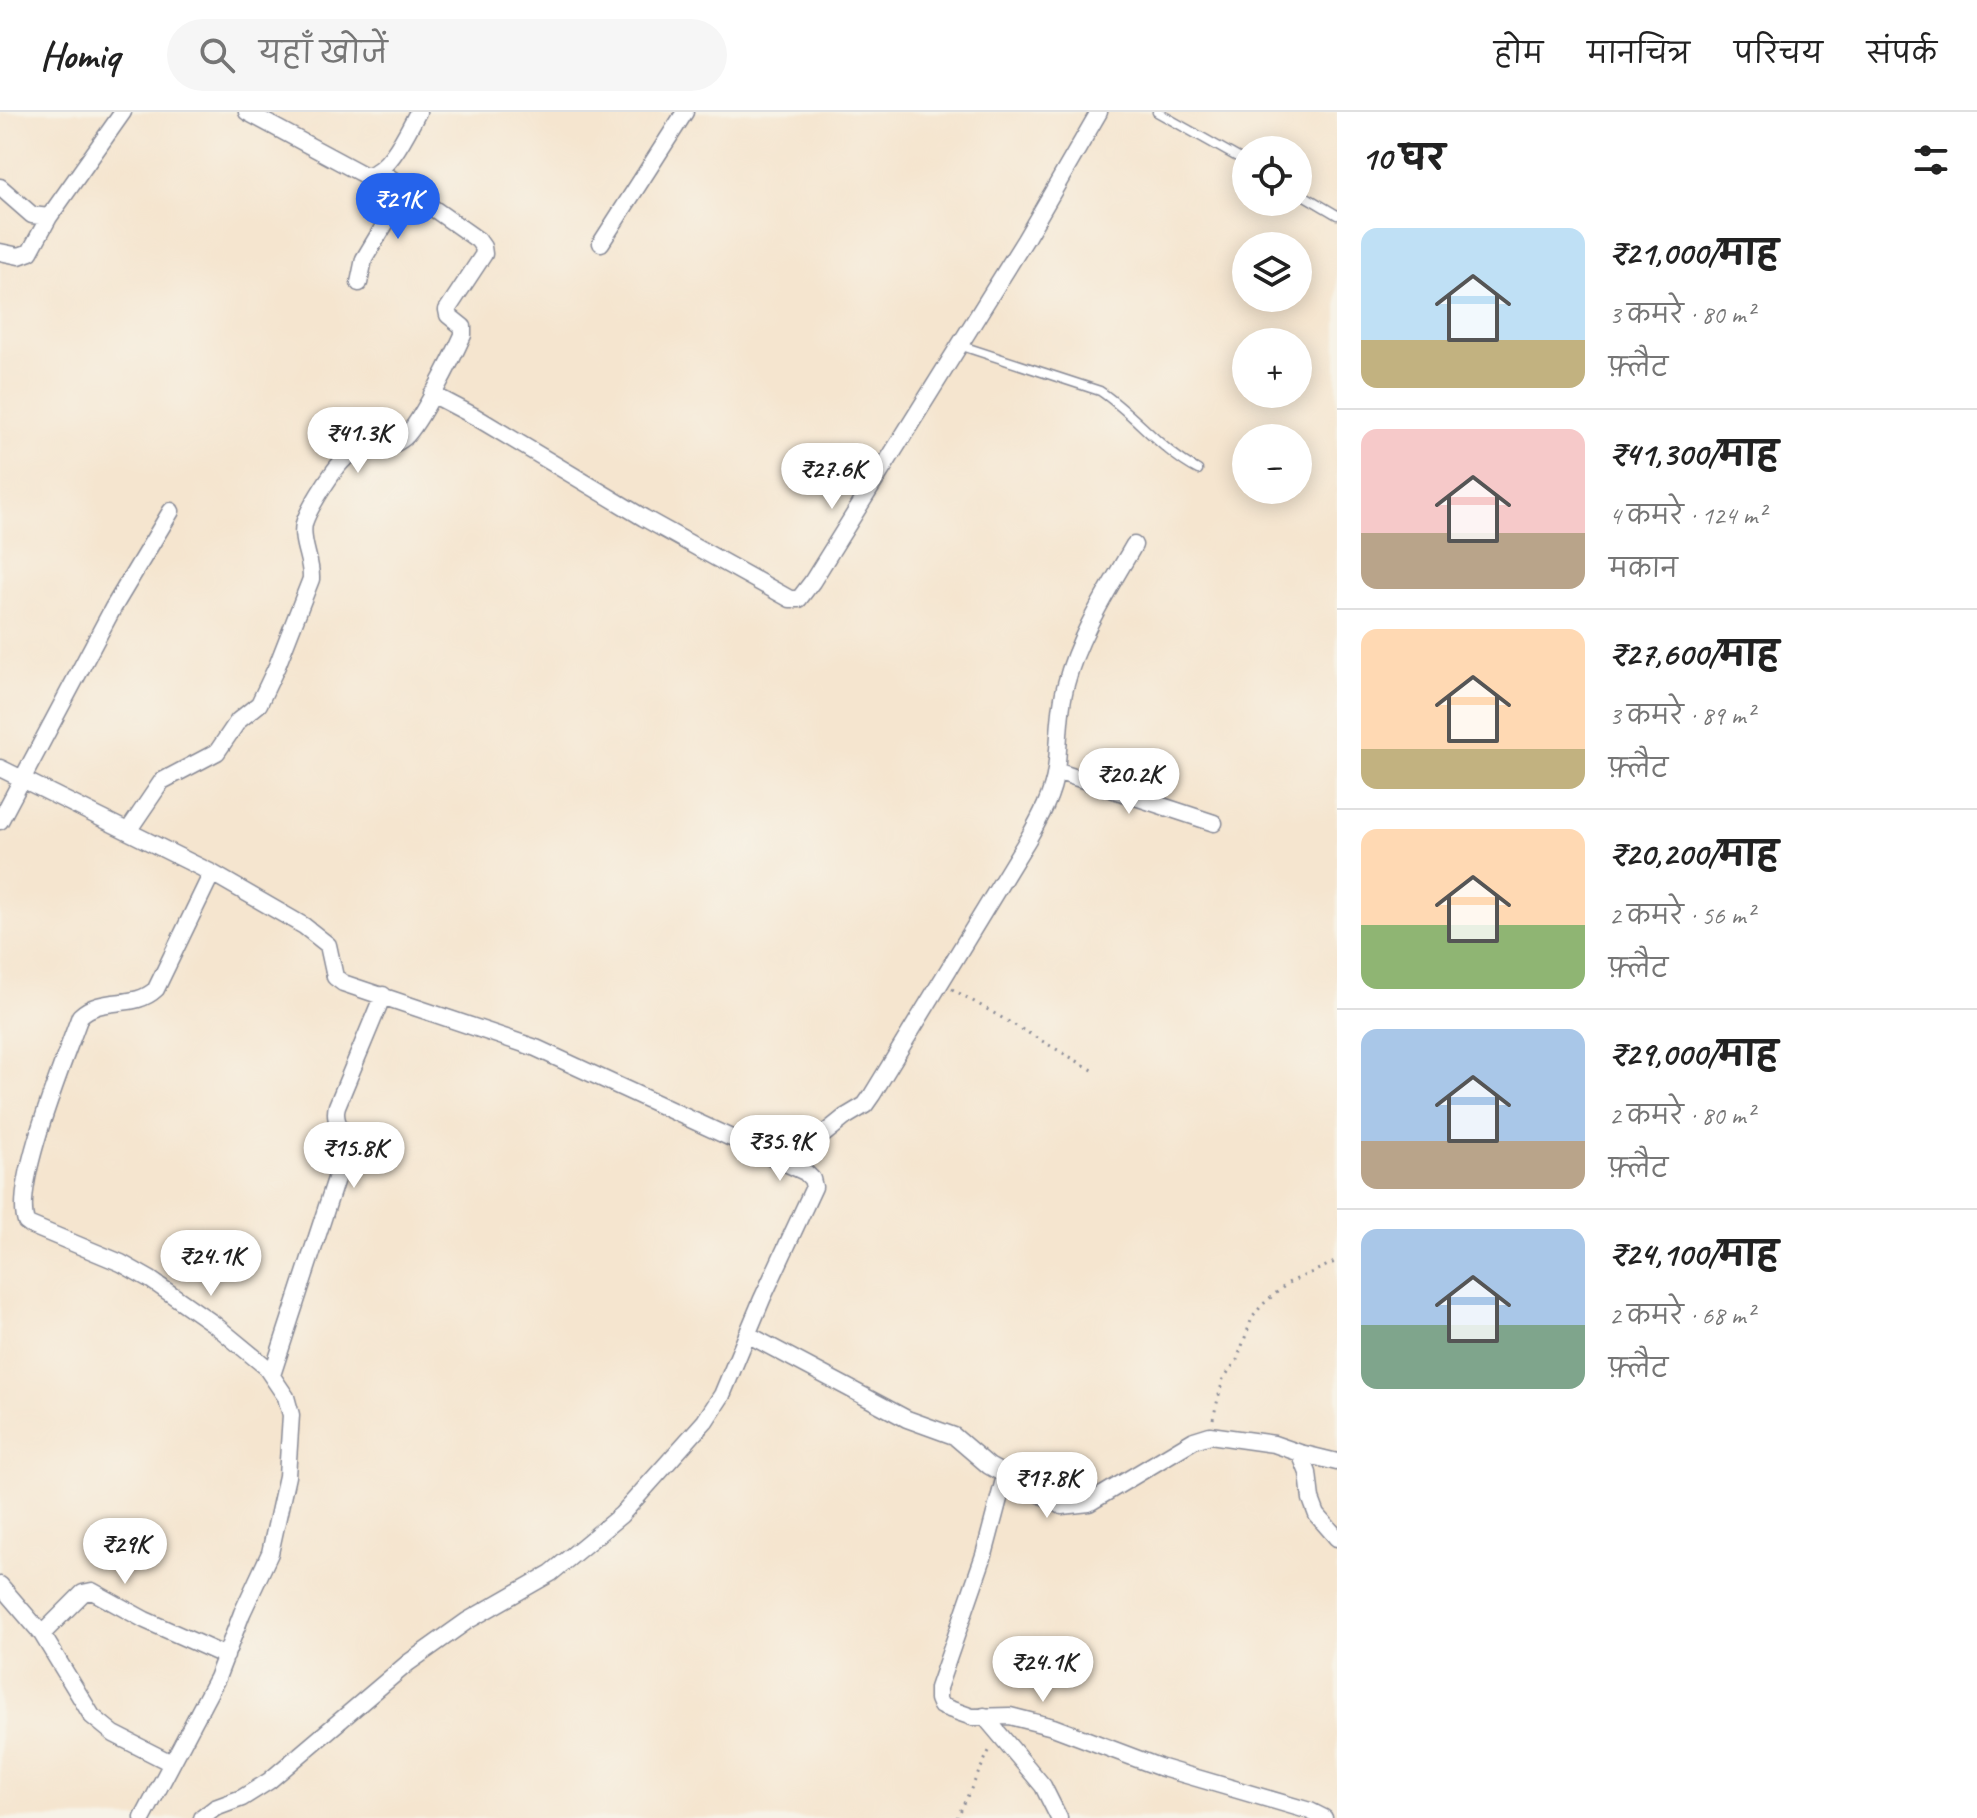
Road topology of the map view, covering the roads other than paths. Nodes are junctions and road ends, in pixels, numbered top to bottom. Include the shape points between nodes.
1 (123, 112) edge
2 (247, 112) edge
3 (418, 112) edge
4 (1157, 112) edge
5 (682, 113) edge
6 (1095, 114) edge
7 (1232, 154) edge
8 (379, 170) junction
9 (0, 187) edge
10 (406, 189) junction
11 (1312, 200) edge
12 (1337, 215) edge
13 (49, 217) junction
14 (601, 243) dead end
15 (0, 252) edge
16 (359, 283) dead end
17 (958, 344) junction
18 (432, 394) junction
19 (1198, 470) dead end
20 (171, 511) dead end
21 (1134, 545) dead end
22 (0, 768) edge
23 (1056, 771) junction
24 (21, 779) junction
25 (0, 821) edge
26 (1214, 823) dead end
27 (128, 831) junction
28 (212, 873) junction
29 (383, 995) junction
30 (787, 1164) junction
31 (747, 1334) junction
32 (272, 1375) junction
33 (1300, 1453) junction
34 (1337, 1462) edge
35 (1005, 1476) junction
36 (1337, 1538) edge
37 (0, 1585) edge
38 (42, 1634) junction
39 (226, 1656) junction
40 (984, 1716) junction
41 (171, 1763) junction
42 (143, 1818) edge
43 (202, 1818) edge
44 (1059, 1818) edge
45 (1324, 1818) edge

1 - 13 street
2 - 8 street via 366,176
3 - 8 street
4 - 7 lane
5 - 14 street
6 - 17 street via 1025,240
8 - 10 street
9 - 13 street via 32,215
10 - 16 street via 364,259
10 - 18 street via 478,240 484,250 447,310 463,327 463,335
11 - 12 lane
13 - 15 street via 30,252
17 - 18 street via 799,599 790,599 644,518
17 - 19 lane via 1100,391 1172,455
18 - 27 street via 405,438 339,464 306,517 303,535 311,579 264,696 217,752 162,781
20 - 24 street
21 - 23 street via 1070,669 1059,719
22 - 24 street
23 - 26 street
23 - 30 street via 1040,818 865,1105
24 - 25 street
24 - 27 street
27 - 28 street
28 - 29 street via 323,939 335,977 343,983
28 - 32 street via 156,989 135,1001 100,1004 80,1016 36,1140 24,1215 30,1225 151,1280 214,1324
29 - 30 street via 536,1048
29 - 32 street via 337,1106 345,1151
30 - 31 street via 805,1172 814,1187
31 - 35 street via 907,1419 954,1436
31 - 43 street via 713,1409 621,1515 551,1573 467,1621 408,1663 269,1781
32 - 39 street via 291,1415 287,1476 270,1553
33 - 34 street
33 - 35 street via 1210,1435 1079,1506 1062,1506
33 - 36 street via 1317,1515
35 - 40 street via 938,1688 941,1706 949,1711
37 - 38 street
38 - 39 street via 83,1593 92,1591
38 - 41 street via 92,1716 114,1734
39 - 41 street
40 - 44 street via 1043,1786
40 - 45 street via 1010,1716 1053,1727 1159,1767
41 - 42 street

